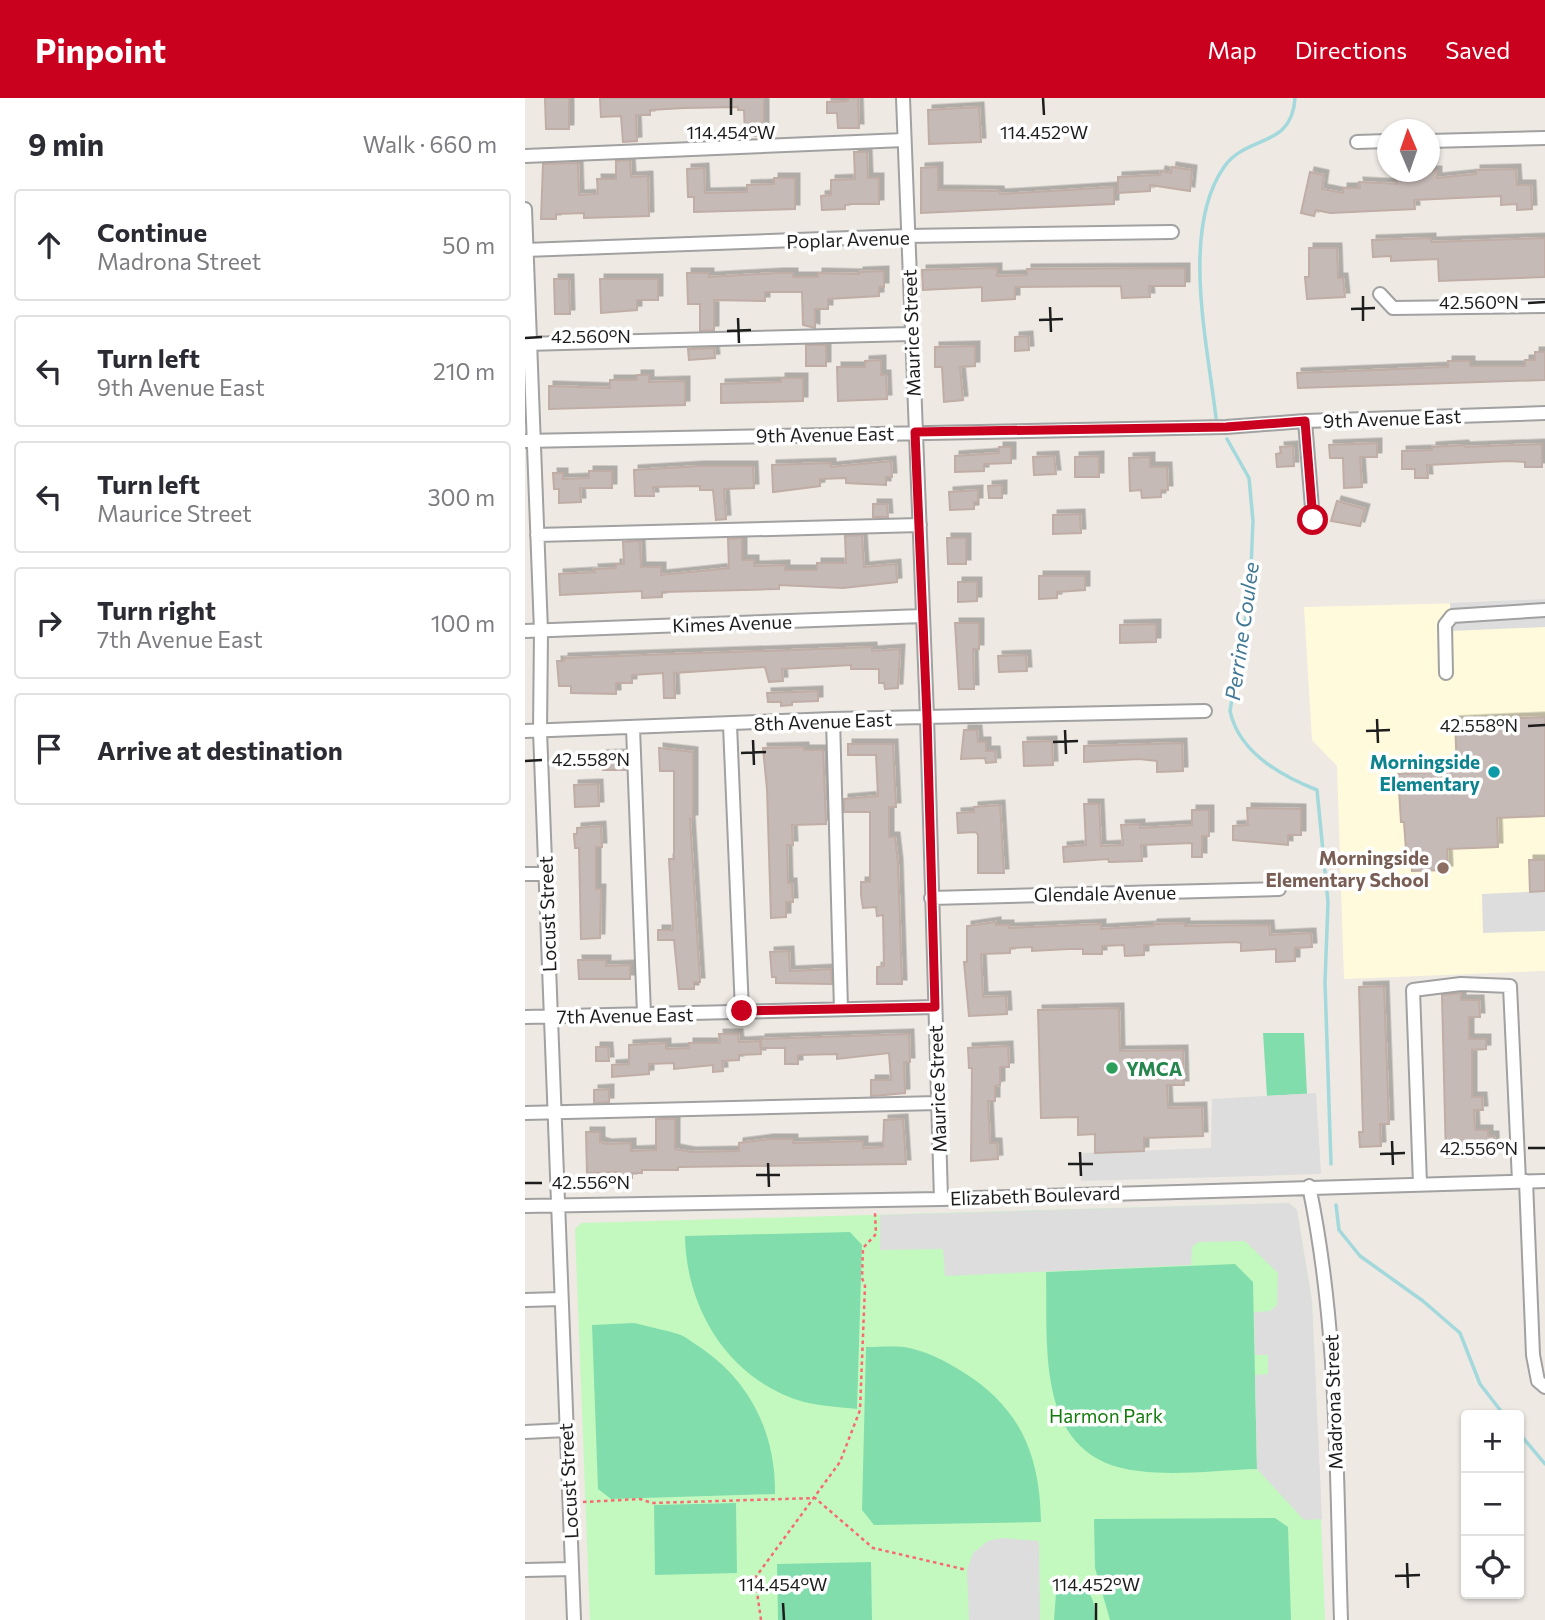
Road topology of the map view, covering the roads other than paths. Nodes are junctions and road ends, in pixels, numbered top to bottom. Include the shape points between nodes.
1 (903, 98) edge
2 (1545, 138) edge
3 (904, 140) junction
4 (1377, 141) edge
5 (1440, 141) edge
6 (1357, 142) dead end
7 (525, 156) edge
8 (525, 209) edge
9 (1172, 232) dead end
10 (907, 236) junction
11 (526, 250) edge
12 (1380, 294) dead end
13 (1545, 306) edge
14 (911, 334) junction
15 (528, 344) edge
16 (1545, 413) edge
17 (1305, 421) junction
18 (915, 432) junction
19 (529, 441) edge
20 (1313, 520) dead end
21 (921, 525) junction
22 (537, 535) junction
23 (1545, 610) edge
24 (922, 616) junction
25 (525, 631) edge
26 (541, 631) junction
27 (1446, 673) dead end
28 (1205, 710) dead end
29 (927, 717) junction
30 (832, 719) junction
31 (730, 725) junction
32 (633, 728) junction
33 (525, 731) edge
34 (540, 731) junction
35 (525, 874) edge
36 (545, 874) junction
37 (1279, 889) dead end
38 (931, 898) junction
39 (935, 1007) junction
40 (841, 1009) junction
41 (742, 1011) junction
42 (644, 1014) junction
43 (550, 1016) junction
44 (525, 1017) edge
45 (938, 1103) junction
46 (555, 1112) junction
47 (525, 1113) edge
48 (1523, 1181) junction
49 (1545, 1181) edge
50 (1420, 1184) junction
51 (1309, 1186) junction
52 (941, 1199) junction
53 (525, 1206) edge
54 (559, 1206) junction
55 (561, 1299) junction
56 (525, 1300) edge
57 (1545, 1387) edge
58 (566, 1430) junction
59 (525, 1432) edge
60 (572, 1569) junction
61 (525, 1570) edge
62 (574, 1620) edge
63 (1341, 1620) edge

1 - 3 street, Maurice Street
2 - 5 street
3 - 7 street
3 - 10 street, Maurice Street
4 - 6 street
8 - 11 street, Locust Street
9 - 10 street, Poplar Avenue
10 - 11 street, Poplar Avenue
10 - 14 street, Maurice Street
11 - 15 street, Locust Street
12 - 13 street via 1394,308
14 - 15 street
14 - 18 street, Maurice Street
15 - 19 street, Locust Street
16 - 17 street, 9th Avenue East
17 - 18 street, 9th Avenue East via 1226,427
17 - 20 street
18 - 19 street, 9th Avenue East
18 - 21 street, Maurice Street
19 - 22 street, Locust Street
21 - 22 street
21 - 24 street, Maurice Street
22 - 26 street, Locust Street
23 - 27 street via 1452,616 1445,625
24 - 26 street, Kimes Avenue
24 - 29 street, Maurice Street
25 - 26 street, Kimes Avenue
26 - 34 street, Locust Street
28 - 29 street, 8th Avenue East
29 - 30 street, 8th Avenue East
29 - 38 street, Maurice Street
30 - 31 street, 8th Avenue East
30 - 40 street
31 - 32 street, 8th Avenue East
31 - 41 street
32 - 34 street, 8th Avenue East
32 - 42 street
33 - 34 street, 8th Avenue East
34 - 36 street, Locust Street
35 - 36 street
36 - 43 street, Locust Street
37 - 38 street, Glendale Avenue
38 - 39 street, Maurice Street
39 - 40 street, 7th Avenue East
39 - 45 street, Maurice Street
40 - 41 street, 7th Avenue East
41 - 42 street, 7th Avenue East
42 - 43 street, 7th Avenue East
43 - 44 street, 7th Avenue East
43 - 46 street, Locust Street
45 - 46 street
45 - 52 street, Maurice Street
46 - 47 street
46 - 54 street, Locust Street
48 - 49 street, Elizabeth Boulevard
48 - 50 street, Elizabeth Boulevard
48 - 50 street via 1510,986 1461,984 1413,990
48 - 57 street via 1533,1355 1538,1381
50 - 51 street, Elizabeth Boulevard
51 - 52 street, Elizabeth Boulevard
51 - 63 street, Madrona Street via 1330,1321
52 - 54 street, Elizabeth Boulevard
53 - 54 street, Elizabeth Boulevard
54 - 55 street, Locust Street
55 - 56 street
55 - 58 street, Locust Street
58 - 59 street
58 - 60 street, Locust Street
60 - 61 street
60 - 62 street, Locust Street

